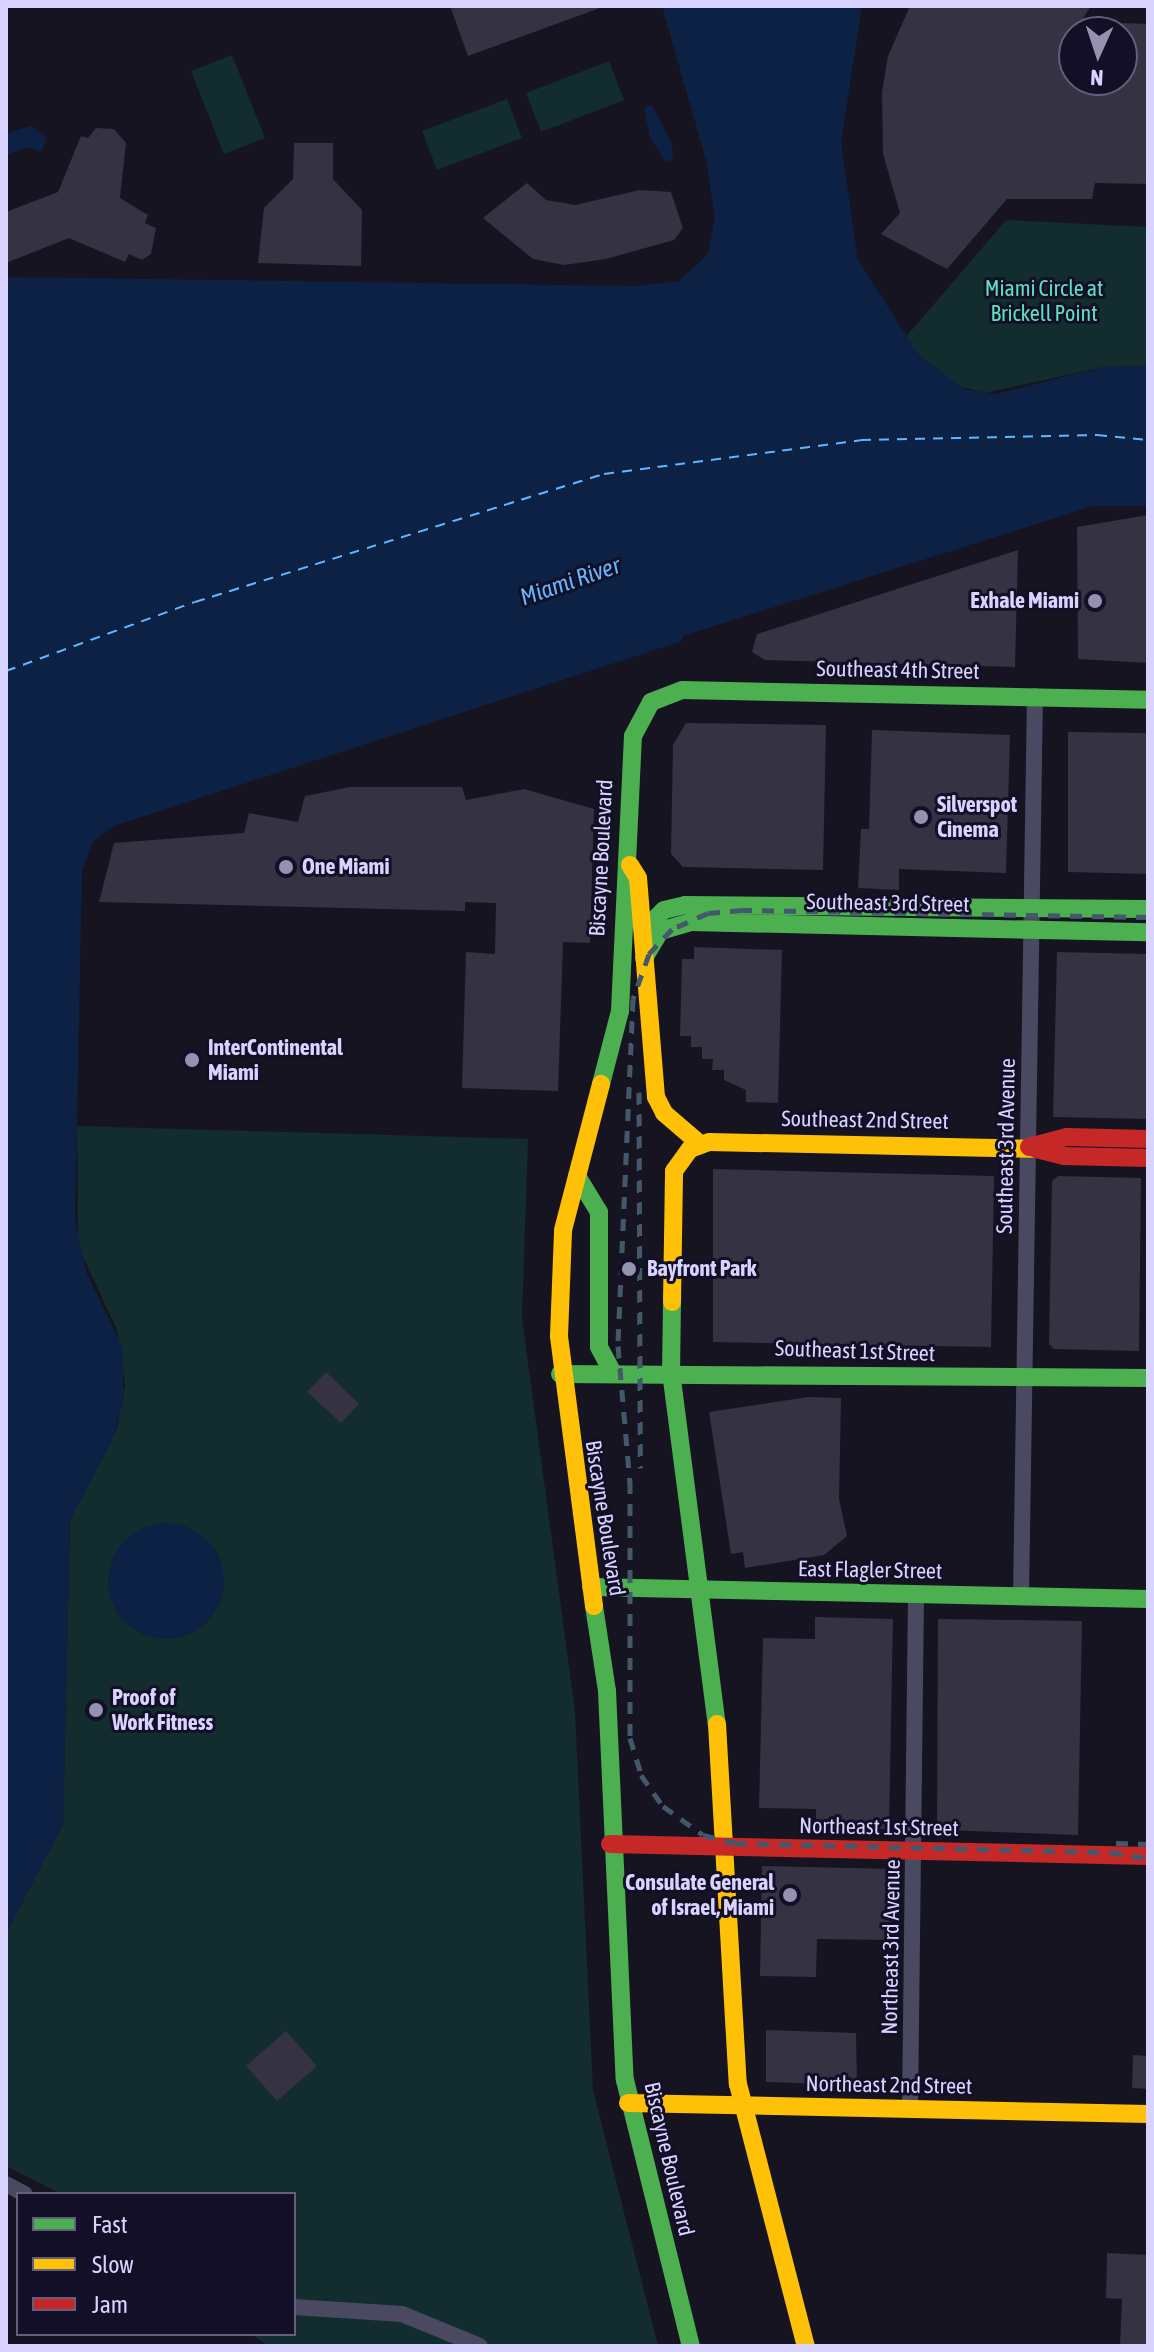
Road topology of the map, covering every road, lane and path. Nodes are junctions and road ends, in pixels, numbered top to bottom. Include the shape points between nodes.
1 (1035, 696) junction
2 (1148, 700) edge
3 (651, 702) joint
4 (629, 862) junction
5 (1032, 907) junction
6 (1148, 909) edge
7 (1032, 930) junction
8 (642, 932) junction
9 (1148, 932) edge
10 (644, 958) junction
11 (622, 981) junction
12 (1148, 1139) edge
13 (700, 1144) junction
14 (1029, 1147) junction
15 (1148, 1158) edge
16 (577, 1176) junction
17 (612, 1371) junction
18 (671, 1372) junction
19 (560, 1374) junction
20 (1023, 1377) junction
21 (1148, 1378) edge
22 (591, 1587) junction
23 (704, 1590) junction
24 (916, 1594) junction
25 (1021, 1596) junction
26 (1148, 1599) edge
27 (610, 1844) junction
28 (722, 1849) junction
29 (915, 1852) junction
30 (1148, 1856) edge
31 (628, 2103) junction
32 (742, 2105) junction
33 (910, 2109) junction
34 (1148, 2114) edge
35 (296, 2307) edge
36 (480, 2346) edge
37 (691, 2346) edge
38 (806, 2346) edge

1 - 2 main road, Southeast 4th Street
1 - 3 main road, Southeast 4th Street via 682,690
1 - 5 street, Southeast 3rd Avenue
3 - 4 main road, Biscayne Boulevard via 636,724 630,753
4 - 8 main road via 638,878
4 - 11 main road, Biscayne Boulevard via 622,884
5 - 6 main road, Southeast 3rd Street
5 - 7 street, Southeast 3rd Avenue
5 - 8 main road, Southeast 3rd Street via 685,905 659,914
7 - 9 main road, Southeast 3rd Street
7 - 10 main road, Southeast 3rd Street via 691,922 660,931
7 - 14 street, Southeast 3rd Avenue
8 - 10 main road
8 - 11 main road
10 - 13 main road via 656,1097 664,1113
11 - 16 main road, Biscayne Boulevard via 614,1049
12 - 14 main road, Southeast 2nd Street via 1067,1137
13 - 14 main road, Southeast 2nd Street
13 - 18 main road via 682,1157 672,1182
14 - 15 main road, Southeast 2nd Street via 1064,1156
14 - 20 street, Southeast 3rd Avenue
16 - 17 main road via 599,1212 599,1347
16 - 19 main road, Biscayne Boulevard via 559,1255
17 - 18 main road, Southeast 1st Street
17 - 19 main road, Southeast 1st Street
18 - 20 main road, Southeast 1st Street
18 - 23 main road
19 - 22 main road, Biscayne Boulevard
20 - 21 main road, Southeast 1st Street
20 - 25 street, Southeast 3rd Avenue
22 - 23 main road, East Flagler Street
22 - 27 main road, Biscayne Boulevard via 609,1712
23 - 24 main road, East Flagler Street
23 - 28 main road via 715,1683
24 - 25 main road, East Flagler Street
24 - 29 street, Northeast 3rd Avenue
25 - 26 main road, East Flagler Street
27 - 28 main road, Northeast 1st Street
27 - 31 main road, Biscayne Boulevard
28 - 29 main road, Northeast 1st Street
28 - 32 main road
29 - 30 main road, Northeast 1st Street
29 - 33 street, Northeast 3rd Avenue
31 - 32 main road, Northeast 2nd Street
31 - 37 main road, Biscayne Boulevard
32 - 33 main road, Northeast 2nd Street
32 - 38 main road
33 - 34 main road, Northeast 2nd Street
35 - 36 street via 402,2314

